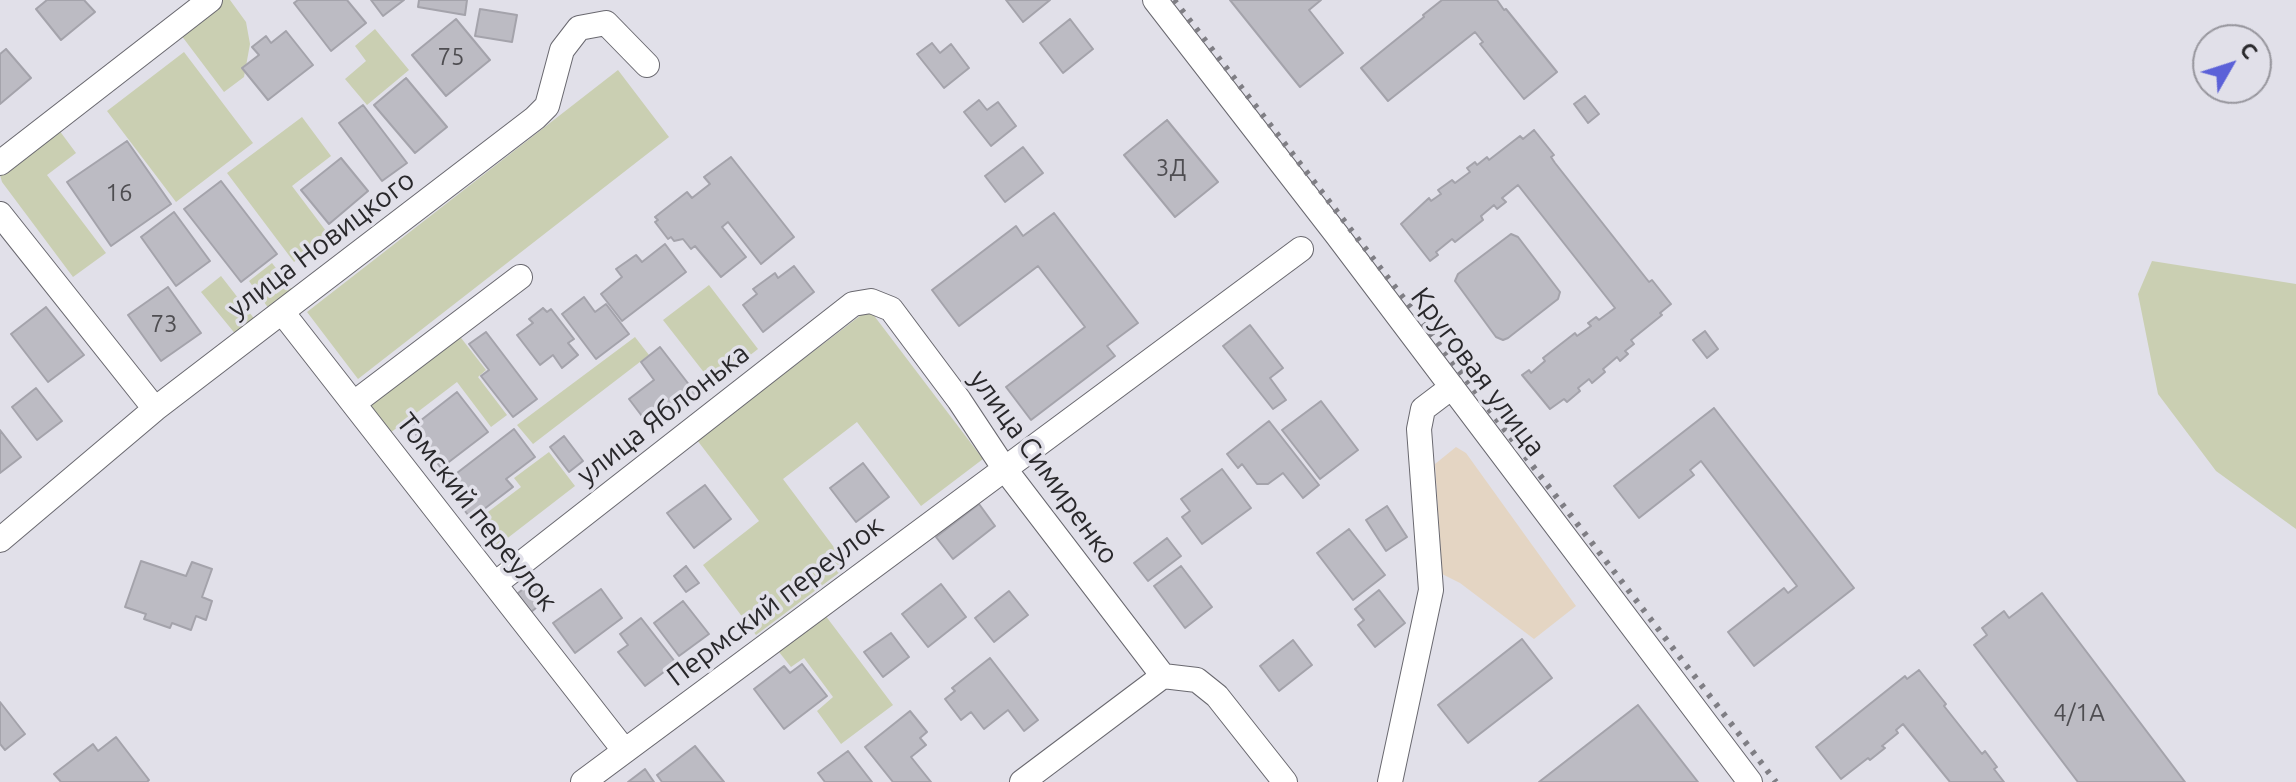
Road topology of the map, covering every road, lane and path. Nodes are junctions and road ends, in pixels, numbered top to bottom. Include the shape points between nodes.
1 (210, 0) edge
2 (1155, 0) edge
3 (647, 65) dead end
4 (0, 163) edge
5 (0, 214) edge
6 (1301, 249) dead end
7 (520, 277) dead end
8 (871, 301) joint
9 (282, 312) junction
10 (1452, 387) junction
11 (354, 403) junction
12 (155, 409) junction
13 (1004, 468) junction
14 (0, 540) edge
15 (495, 584) junction
16 (1163, 676) junction
17 (624, 750) junction
18 (583, 782) edge
19 (1022, 782) edge
20 (1285, 782) edge
21 (1390, 782) edge
22 (1750, 782) edge

1 - 4 street
2 - 10 street, Круговая улица
3 - 9 street, улица Новицкого via 606,23 579,28 562,50 541,112
5 - 12 street
6 - 13 street, Пермский переулок
7 - 11 street
8 - 13 street, улица Симиренко via 891,309
8 - 15 street, улица Яблонька via 853,304
9 - 11 street, Томский переулок
9 - 12 street, улица Новицкого
10 - 21 street via 1423,409 1419,429 1431,590
10 - 22 street, Круговая улица
11 - 15 street, Томский переулок
12 - 14 street, улица Новицкого
13 - 16 street, улица Симиренко
13 - 17 street, Пермский переулок
15 - 17 street, Томский переулок
16 - 19 street
16 - 20 street via 1197,680 1217,696
17 - 18 street, Пермский переулок

